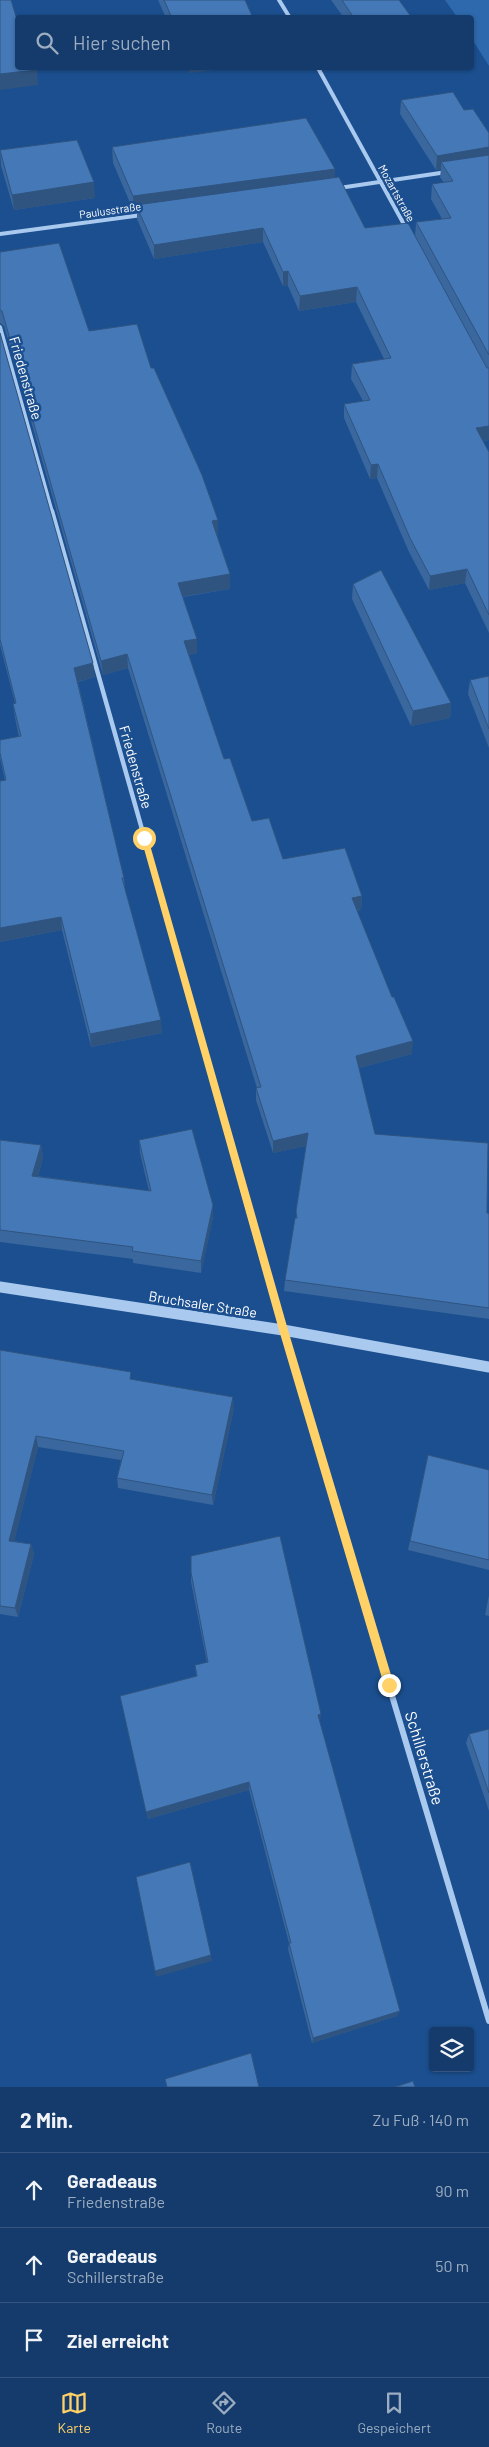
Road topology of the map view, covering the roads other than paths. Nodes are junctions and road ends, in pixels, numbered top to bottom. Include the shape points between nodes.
1 (279, 0) edge
2 (288, 15) edge
3 (319, 70) edge
4 (450, 171) edge
5 (381, 182) junction
6 (332, 189) edge
7 (146, 214) edge
8 (0, 234) edge
9 (409, 234) edge
10 (0, 327) edge
11 (0, 1287) edge
12 (283, 1330) junction
13 (489, 1367) edge
14 (489, 2021) edge

1 - 2 street
3 - 5 street, Mozartstraße
4 - 5 street
5 - 6 street
5 - 9 street, Mozartstraße
7 - 8 street, Paulusstraße
10 - 12 street, Friedenstraße
11 - 12 street, Bruchsaler Straße
12 - 13 street, Bruchsaler Straße
12 - 14 street, Schillerstraße

